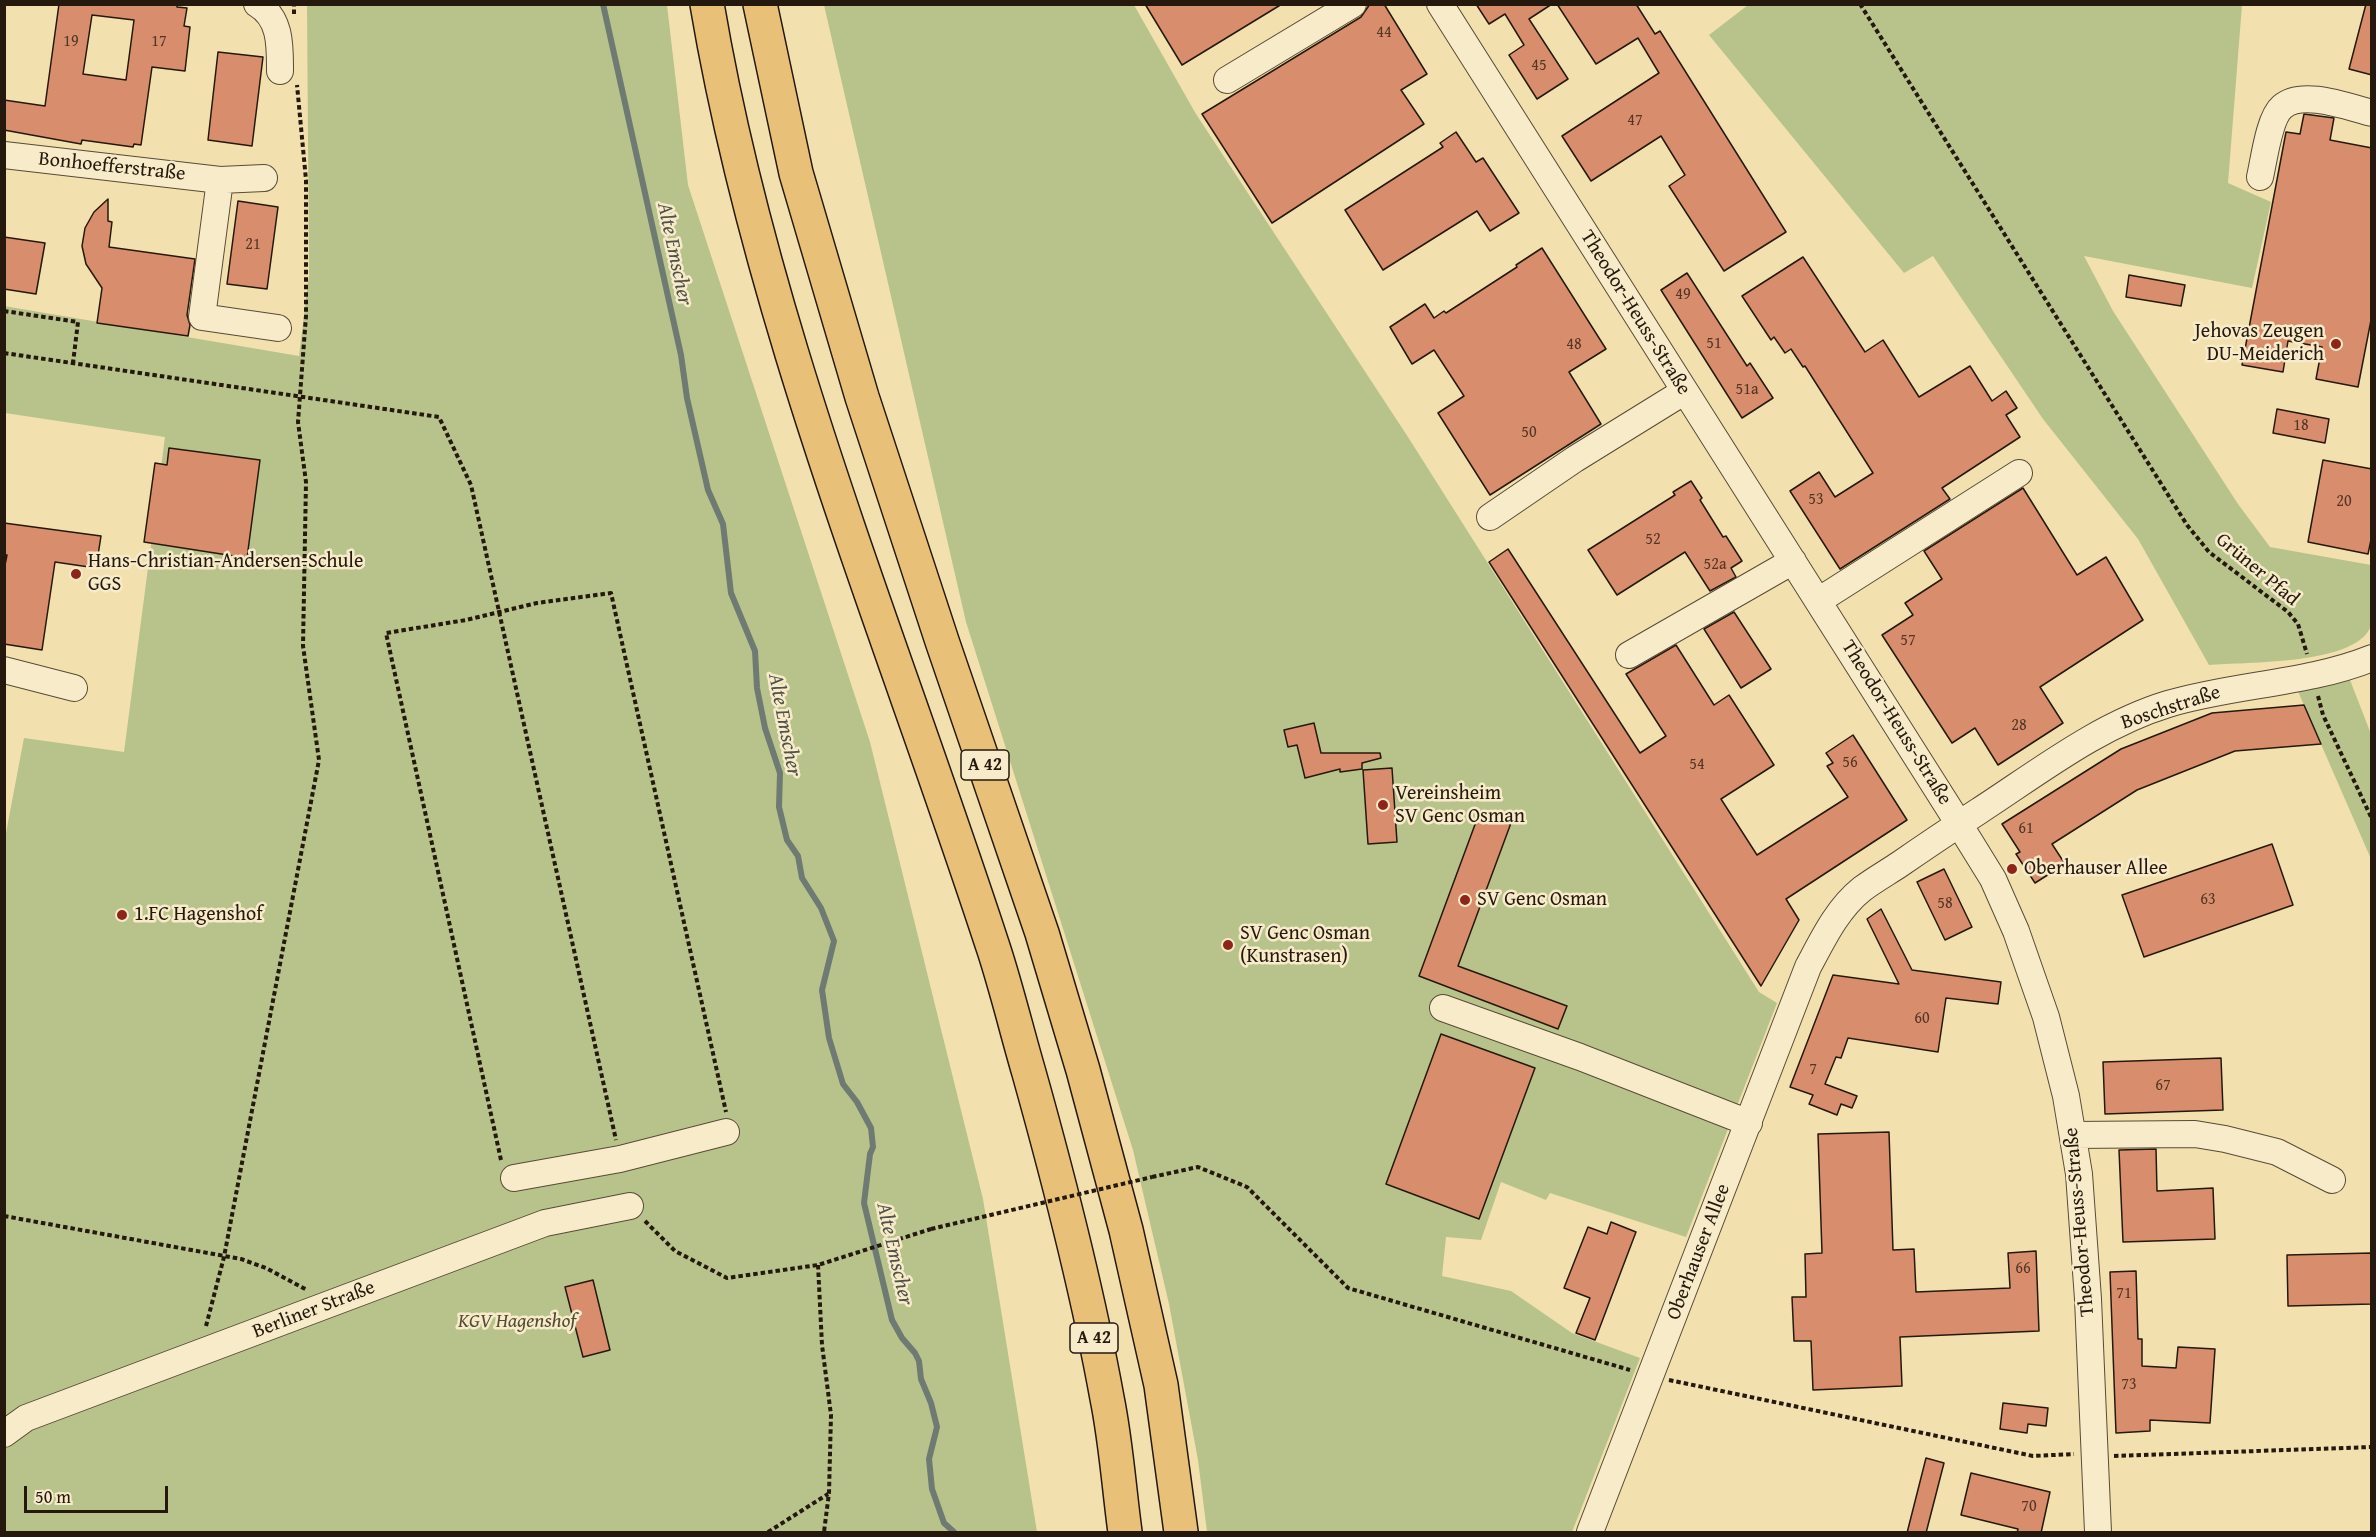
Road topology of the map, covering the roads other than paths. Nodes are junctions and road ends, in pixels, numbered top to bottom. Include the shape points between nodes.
1 (257, 4) edge
2 (707, 4) edge
3 (760, 4) edge
4 (1353, 4) edge
5 (1440, 4) edge
6 (288, 73) road end
7 (1227, 80) dead end
8 (2372, 113) edge
9 (4, 155) edge
10 (2260, 177) dead end
11 (264, 178) dead end
12 (220, 180) junction
13 (278, 328) dead end
14 (1685, 391) junction
15 (2019, 473) dead end
16 (1490, 516) dead end
17 (1793, 561) junction
18 (1818, 601) junction
19 (1629, 655) dead end
20 (2372, 658) edge
21 (4, 670) edge
22 (74, 688) dead end
23 (1959, 824) junction
24 (1443, 1008) dead end
25 (1749, 1123) junction
26 (726, 1132) road end
27 (2073, 1135) junction
28 (514, 1178) road end
29 (2332, 1180) dead end
30 (630, 1206) road end
31 (4, 1434) edge
32 (1125, 1533) edge
33 (1181, 1533) edge
34 (1590, 1533) edge
35 (2098, 1533) edge

1 - 6 street via 268,11 275,24
2 - 32 highway, A 42 via 744,181 776,299 995,952 1049,1146 1108,1401
3 - 33 highway, A 42 via 796,173 862,397 1042,933 1083,1070 1126,1230 1161,1385
4 - 7 street
5 - 14 street, Theodor-Heuss-Straße
8 - 10 street via 2325,101 2297,99 2281,107 2272,125
9 - 12 street, Bonhoefferstraße
11 - 12 street, Bonhoefferstraße
12 - 13 street via 202,316
14 - 16 street
14 - 17 street, Theodor-Heuss-Straße
15 - 18 street
17 - 18 street, Theodor-Heuss-Straße
17 - 19 street
18 - 23 street, Theodor-Heuss-Straße
20 - 23 street, Boschstraße via 2312,675 2214,692 2131,717
21 - 22 street
23 - 25 street, Oberhauser Allee via 1862,889 1832,923 1808,967
23 - 27 street, Theodor-Heuss-Straße via 1993,879 2016,931 2046,1017
24 - 25 street
25 - 34 street, Oberhauser Allee
26 - 28 street via 620,1159
27 - 29 street via 2194,1134 2225,1139 2277,1152
27 - 35 street, Theodor-Heuss-Straße via 2079,1174
30 - 31 street, Berliner Straße via 545,1223 26,1418

